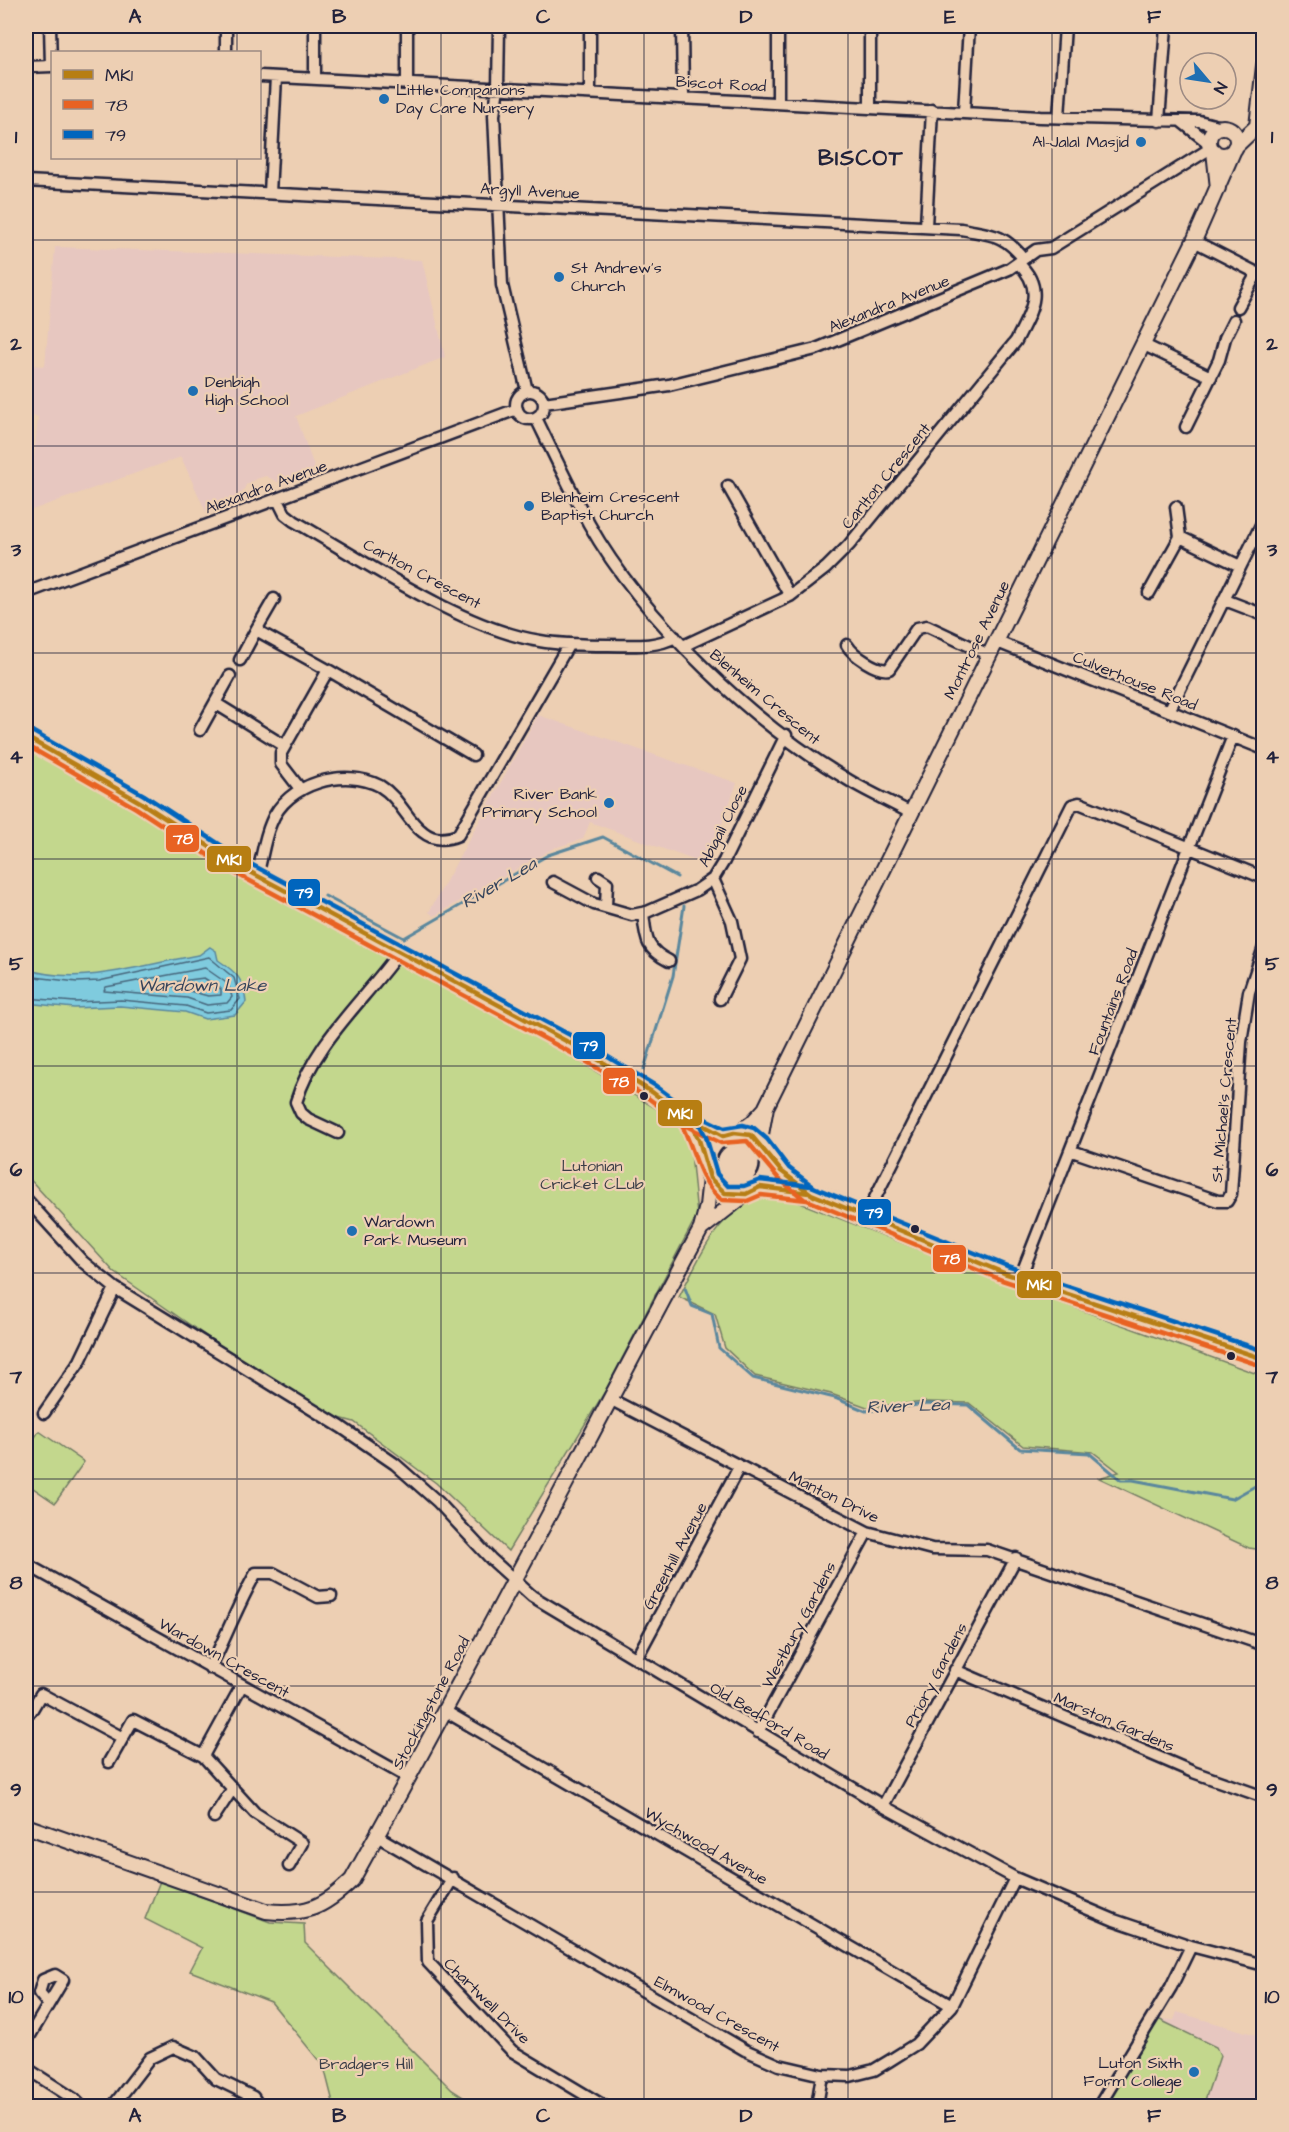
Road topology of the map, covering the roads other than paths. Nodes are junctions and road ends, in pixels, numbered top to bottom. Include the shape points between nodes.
1 (51, 26) edge
2 (226, 26) edge
3 (315, 26) edge
4 (407, 26) edge
5 (499, 26) edge
6 (590, 26) edge
7 (682, 26) edge
8 (778, 26) edge
9 (870, 26) edge
10 (969, 26) edge
11 (1065, 26) edge
12 (1166, 26) edge
13 (52, 51) edge
14 (226, 51) edge
15 (51, 66) edge
16 (1263, 66) edge
17 (26, 67) edge
18 (261, 76) edge
19 (276, 77) junction
20 (315, 78) junction
21 (407, 83) junction
22 (498, 88) junction
23 (590, 93) junction
24 (683, 97) junction
25 (778, 102) junction
26 (870, 107) junction
27 (932, 110) junction
28 (964, 112) junction
29 (1059, 117) junction
30 (1159, 121) junction
31 (1180, 121) junction
32 (1260, 126) edge
33 (1223, 127) junction
34 (1235, 146) junction
35 (1212, 148) junction
36 (26, 181) edge
37 (1218, 188) junction
38 (270, 193) junction
39 (496, 205) junction
40 (926, 226) junction
41 (1194, 241) junction
42 (1020, 261) junction
43 (1263, 264) edge
44 (1257, 273) junction
45 (1238, 307) dead end
46 (1234, 320) dead end
47 (1142, 344) junction
48 (1211, 377) junction
49 (527, 391) junction
50 (544, 403) junction
51 (517, 409) junction
52 (536, 418) junction
53 (1186, 427) dead end
54 (728, 486) dead end
55 (278, 500) junction
56 (1176, 507) dead end
57 (1263, 519) edge
58 (1180, 537) junction
59 (1240, 566) junction
60 (26, 593) edge
61 (1149, 593) dead end
62 (790, 596) junction
63 (274, 599) dead end
64 (1225, 600) junction
65 (1263, 615) edge
66 (256, 630) junction
67 (995, 641) junction
68 (679, 642) junction
69 (568, 644) junction
70 (847, 645) dead end
71 (988, 655) junction
72 (240, 660) dead end
73 (328, 670) junction
74 (230, 676) dead end
75 (215, 703) junction
76 (1169, 711) junction
77 (200, 730) dead end
78 (786, 735) junction
79 (1233, 736) junction
80 (26, 737) edge
81 (284, 745) junction
82 (1263, 749) edge
83 (473, 754) dead end
84 (301, 790) junction
85 (911, 813) junction
86 (1190, 847) junction
87 (257, 876) junction
88 (598, 877) dead end
89 (1263, 878) edge
90 (712, 879) junction
91 (553, 882) dead end
92 (606, 906) junction
93 (643, 913) junction
94 (1263, 947) edge
95 (399, 952) junction
96 (669, 961) dead end
97 (720, 999) dead end
98 (766, 1107) junction
99 (687, 1118) junction
100 (338, 1132) dead end
101 (731, 1134) junction
102 (764, 1147) junction
103 (1072, 1150) junction
104 (709, 1170) junction
105 (753, 1191) junction
106 (809, 1193) junction
107 (26, 1199) edge
108 (865, 1218) junction
109 (701, 1229) junction
110 (1020, 1278) junction
111 (115, 1288) junction
112 (1263, 1359) edge
113 (610, 1399) junction
114 (44, 1413) dead end
115 (740, 1467) junction
116 (867, 1532) junction
117 (1016, 1558) junction
118 (26, 1564) edge
119 (514, 1580) junction
120 (331, 1596) dead end
121 (1263, 1645) edge
122 (636, 1659) junction
123 (210, 1668) junction
124 (955, 1670) junction
125 (242, 1686) junction
126 (31, 1711) dead end
127 (445, 1711) junction
128 (758, 1732) junction
129 (123, 1738) junction
130 (203, 1756) junction
131 (109, 1762) dead end
132 (409, 1778) junction
133 (233, 1788) junction
134 (1263, 1797) edge
135 (883, 1806) junction
136 (214, 1817) dead end
137 (26, 1826) edge
138 (377, 1836) junction
139 (289, 1866) dead end
140 (453, 1878) junction
141 (1016, 1878) junction
142 (1191, 1946) junction
143 (1263, 1965) edge
144 (48, 2004) dead end
145 (952, 2006) junction
146 (26, 2042) edge
147 (26, 2068) edge
148 (822, 2075) junction
149 (81, 2106) edge
150 (113, 2106) edge
151 (259, 2106) edge
152 (604, 2106) edge
153 (817, 2106) edge
154 (1099, 2106) edge

1 - 13 street
2 - 14 street
3 - 20 street
4 - 21 street
5 - 22 street
6 - 23 street
7 - 24 street
8 - 25 street
9 - 26 street
10 - 28 street
11 - 29 street
12 - 30 street
15 - 17 street
16 - 32 main road
18 - 19 street, Biscot Road
19 - 20 street, Biscot Road
19 - 38 street
20 - 21 street, Biscot Road
21 - 22 street, Biscot Road
22 - 23 street, Biscot Road
22 - 39 street via 494,115
23 - 24 street, Biscot Road
24 - 25 street, Biscot Road
25 - 26 street, Biscot Road
26 - 27 street, Biscot Road
27 - 28 street, Biscot Road
27 - 40 street
28 - 29 street, Biscot Road
29 - 30 street, Biscot Road
30 - 31 street, Biscot Road
31 - 33 street, Biscot Road
31 - 35 street
32 - 33 main road
32 - 34 main road, Montrose Avenue
33 - 34 main road via 1235,135
33 - 35 main road via 1211,134
34 - 35 main road via 1225,154
34 - 37 main road, Montrose Avenue
35 - 37 main road
35 - 42 street, Alexandra Avenue via 1051,248 1036,250
36 - 38 street, Argyll Avenue
37 - 41 main road, Montrose Avenue
38 - 39 street, Argyll Avenue
39 - 40 street, Argyll Avenue
39 - 49 street via 502,285
40 - 42 street, Argyll Avenue via 1003,238 1010,242
41 - 44 street
41 - 47 main road, Montrose Avenue
42 - 50 street, Alexandra Avenue via 955,294 816,349 669,385
42 - 62 street, Carlton Crescent via 1035,288 1030,313 1016,341 849,545
43 - 44 street
44 - 45 street
46 - 48 street
47 - 48 street
47 - 67 main road, Montrose Avenue
48 - 53 street
49 - 50 street via 536,392
49 - 51 street via 519,396
50 - 52 street via 543,412
51 - 52 street via 527,418
51 - 55 street, Alexandra Avenue
52 - 68 street, Blenheim Crescent via 590,524 620,569
54 - 62 street
55 - 60 street, Alexandra Avenue
55 - 69 street, Carlton Crescent via 294,521 449,609 517,636
56 - 58 street
57 - 59 street
58 - 59 street
58 - 61 street
59 - 64 street
62 - 68 street, Carlton Crescent
63 - 66 street
64 - 65 street
64 - 76 street
66 - 72 street
66 - 73 street
67 - 71 main road, Montrose Avenue
67 - 76 street, Culverhouse Road
68 - 69 street, Carlton Crescent
68 - 78 street, Blenheim Crescent via 737,698
69 - 84 street via 458,835 436,839 422,832 399,801 363,778 346,776
70 - 71 street via 877,668 889,669 917,628 927,626
71 - 85 main road, Montrose Avenue
73 - 81 street
73 - 83 street
74 - 75 street
75 - 77 street
75 - 81 street
76 - 79 street, Culverhouse Road
78 - 85 street, Blenheim Crescent via 850,781
78 - 90 street, Abigail Close
79 - 82 street, Culverhouse Road
79 - 86 street, Fountains Road
80 - 87 highway via 140,802
81 - 84 street via 281,764
84 - 87 street via 283,804 271,821
85 - 98 main road, Montrose Avenue
86 - 89 street
86 - 103 street, Fountains Road
86 - 108 street via 1079,803 1072,805
87 - 95 highway
88 - 92 street via 607,883
90 - 93 street via 697,890
90 - 97 street, Abigail Close via 732,921 740,959
91 - 92 street via 594,904
92 - 93 street via 621,919
93 - 96 street via 649,947
94 - 103 street, St. Michael's Crescent via 1249,992 1241,1042 1232,1194 1227,1201
95 - 99 highway via 580,1049
95 - 100 street via 329,1039 303,1080 296,1102 302,1113
98 - 101 main road, Montrose Avenue via 752,1123
98 - 102 main road, Montrose Avenue
99 - 101 highway
99 - 104 highway
101 - 102 highway
101 - 104 highway via 709,1151
102 - 105 highway via 769,1172
102 - 106 highway via 777,1167
103 - 110 street, Fountains Road
104 - 105 highway via 725,1192
104 - 109 main road, Stockingstone Road
105 - 106 highway
105 - 109 main road, Stockingstone Road
106 - 108 highway
107 - 111 street via 83,1262
108 - 110 highway
109 - 113 main road, Stockingstone Road
110 - 112 highway
111 - 114 street via 80,1361
111 - 119 street, Old Bedford Road via 395,1464
113 - 115 street, Manton Drive
113 - 119 main road, Stockingstone Road
115 - 116 street, Manton Drive
115 - 122 street, Greenhill Avenue
116 - 117 street, Manton Drive via 932,1549 987,1550
116 - 128 street, Westbury Gardens
117 - 121 street, Manton Drive
117 - 124 street, Priory Gardens
118 - 123 street, Wardown Crescent
119 - 122 street, Old Bedford Road via 532,1596
119 - 127 main road, Stockingstone Road
120 - 123 street via 318,1597 273,1573 256,1573
122 - 128 street, Old Bedford Road
123 - 125 street, Wardown Crescent
124 - 134 street, Marston Gardens via 1193,1772
124 - 135 street, Priory Gardens
125 - 130 street
125 - 132 street, Wardown Crescent
126 - 129 street via 41,1694
127 - 132 main road, Stockingstone Road
127 - 145 street, Wychwood Avenue
128 - 135 street, Old Bedford Road
129 - 130 street via 134,1720
129 - 131 street
130 - 133 street
132 - 138 main road, Stockingstone Road
133 - 136 street
133 - 139 street via 255,1813 302,1843
135 - 141 street, Old Bedford Road
137 - 138 main road, Stockingstone Road via 266,1911 290,1913 332,1899 352,1880
138 - 140 street, Elmwood Crescent
140 - 148 street, Elmwood Crescent via 745,2050 780,2065
140 - 152 street, Chartwell Drive via 427,1921 428,1962 512,2051
141 - 142 street, Old Bedford Road via 1114,1920
141 - 145 street, Elmwood Crescent
142 - 143 street, Old Bedford Road
142 - 154 street via 1171,1987
144 - 146 street
145 - 148 street, Elmwood Crescent via 916,2044 874,2070 850,2076
147 - 149 street
148 - 153 street
150 - 151 street via 150,2058 173,2047 196,2057 216,2079 252,2097

